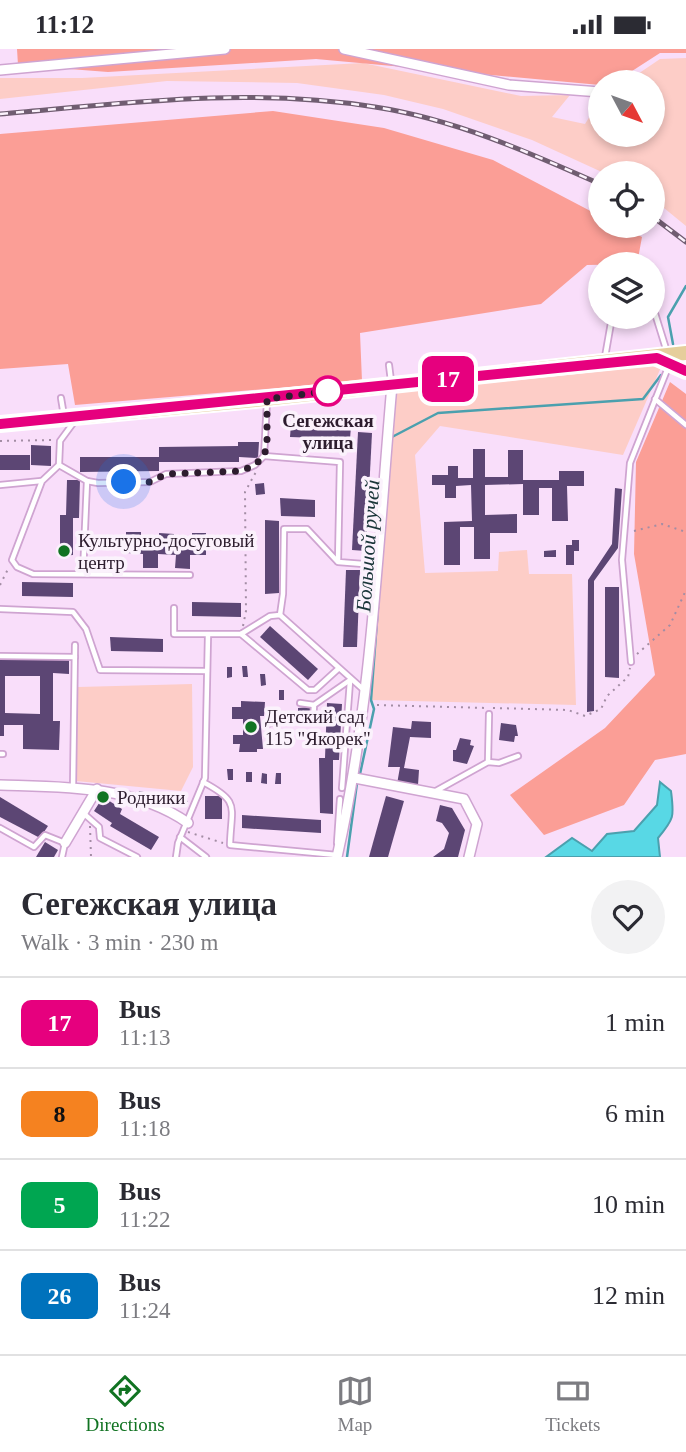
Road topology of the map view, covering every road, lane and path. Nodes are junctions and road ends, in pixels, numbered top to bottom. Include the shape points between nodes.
1 (225, 49) edge
2 (344, 49) edge
3 (0, 70) edge
4 (588, 91) edge
5 (610, 329) edge
6 (661, 329) edge
7 (671, 356) edge
8 (604, 363) junction
9 (389, 365) dead end
10 (686, 371) edge
11 (392, 385) junction
12 (61, 398) dead end
13 (267, 399) junction
14 (655, 399) junction
15 (71, 416) junction
16 (0, 423) edge
17 (686, 425) edge
18 (60, 441) junction
19 (0, 442) edge
20 (264, 456) junction
21 (59, 465) junction
22 (42, 481) junction
23 (87, 481) junction
24 (0, 485) edge
25 (634, 531) dead end
26 (686, 532) edge
27 (12, 560) junction
28 (338, 562) junction
29 (376, 565) junction
30 (83, 575) junction
31 (190, 575) dead end
32 (0, 585) edge
33 (686, 590) edge
34 (174, 608) dead end
35 (0, 609) edge
36 (280, 615) junction
37 (241, 634) junction
38 (208, 635) junction
39 (75, 645) dead end
40 (0, 656) edge
41 (75, 657) junction
42 (631, 662) junction
43 (338, 669) junction
44 (207, 671) junction
45 (351, 680) junction
46 (365, 692) junction
47 (300, 703) dead end
48 (314, 705) junction
49 (377, 705) dead end
50 (489, 714) dead end
51 (268, 724) dead end
52 (518, 756) dead end
53 (488, 762) junction
54 (355, 778) junction
55 (203, 782) junction
56 (0, 785) edge
57 (73, 787) junction
58 (342, 788) dead end
59 (97, 789) junction
60 (430, 794) junction
61 (340, 799) dead end
62 (81, 811) junction
63 (90, 818) junction
64 (186, 826) junction
65 (0, 828) edge
66 (180, 837) junction
67 (65, 843) junction
68 (230, 845) junction
69 (337, 856) edge
70 (62, 857) edge
71 (91, 857) edge
72 (137, 857) edge
73 (176, 857) edge
74 (206, 857) edge
75 (469, 857) edge

1 - 3 street
2 - 4 street via 509,85
5 - 8 lane
6 - 7 lane
7 - 8 main road
7 - 10 main road
7 - 14 lane
8 - 11 main road
9 - 11 lane
11 - 13 main road
11 - 29 street
12 - 15 lane
13 - 15 main road
13 - 20 lane
14 - 17 lane
14 - 42 lane via 630,463 622,560
15 - 16 main road
15 - 18 lane
18 - 19 path
18 - 21 lane
20 - 23 lane via 241,471 166,474 150,482
20 - 28 lane via 340,462
20 - 37 path via 245,492 246,611
21 - 22 lane
21 - 23 lane
22 - 24 lane
22 - 27 lane
23 - 30 lane
25 - 26 path via 662,524
27 - 30 lane via 33,574
27 - 32 path
28 - 29 lane
28 - 36 lane via 307,529 284,529
29 - 46 street
30 - 31 lane
33 - 42 path via 670,625
34 - 38 lane via 174,634
35 - 44 lane via 73,612 86,629 100,670
36 - 37 lane
36 - 43 lane
37 - 38 lane
37 - 43 lane via 308,690 316,690
38 - 44 lane
39 - 41 lane
40 - 41 lane
41 - 57 lane
42 - 49 path via 628,677 601,709 585,716 568,710
43 - 45 lane
44 - 55 lane
45 - 46 lane
45 - 48 lane
45 - 58 lane
46 - 54 street
47 - 48 lane
48 - 51 lane via 313,722 286,719
50 - 53 lane
52 - 53 lane
53 - 60 lane
54 - 60 street
54 - 69 street
55 - 64 lane
55 - 68 lane via 228,796 231,803
56 - 57 street
57 - 59 street
59 - 62 street
59 - 64 street via 170,810
60 - 75 street via 464,799 477,824
61 - 69 lane
62 - 63 lane
62 - 67 street
63 - 71 path
63 - 72 lane via 99,827 100,838
64 - 66 lane
64 - 68 path
65 - 67 lane via 34,847 46,835
66 - 73 lane
66 - 74 lane
67 - 70 lane
68 - 69 lane

